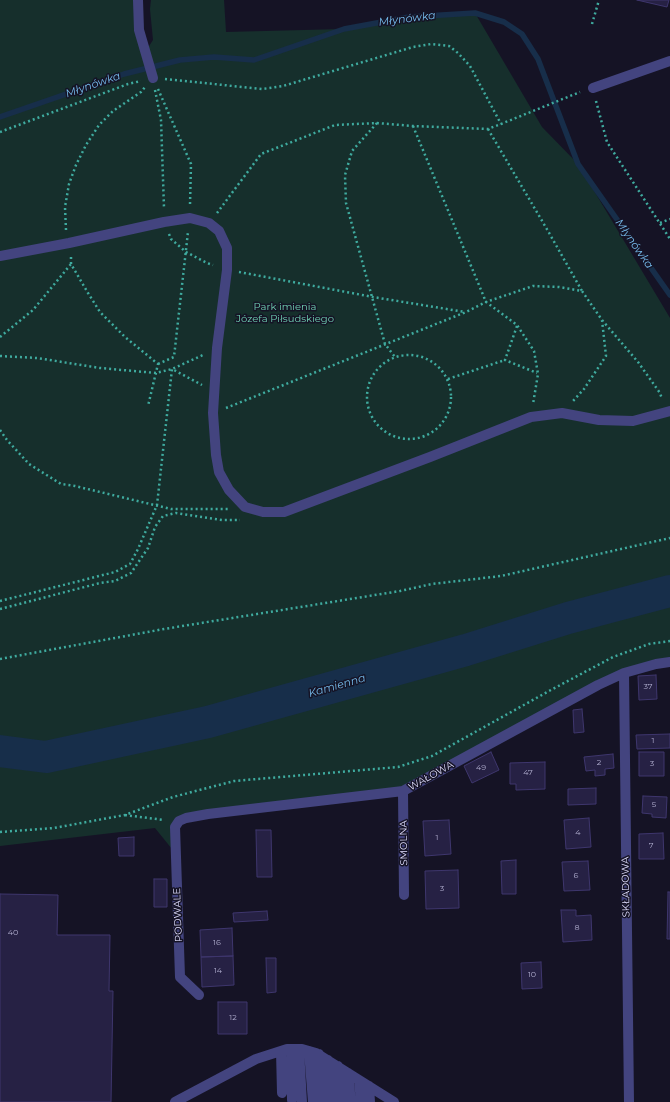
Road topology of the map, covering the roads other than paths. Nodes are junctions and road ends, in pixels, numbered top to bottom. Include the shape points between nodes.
1 (138, 0) edge
2 (670, 61) edge
3 (153, 78) road end
4 (593, 88) road end
5 (0, 256) edge
6 (668, 412) edge
7 (670, 662) edge
8 (624, 673) junction
9 (403, 791) junction
10 (174, 827) joint
11 (404, 895) dead end
12 (199, 995) dead end
13 (300, 1051) junction
14 (328, 1060) junction
15 (338, 1066) junction
16 (348, 1073) junction
17 (359, 1080) junction
18 (369, 1086) junction
19 (282, 1092) dead end
20 (297, 1101) edge
21 (175, 1102) edge
22 (312, 1102) edge
23 (322, 1102) edge
24 (332, 1102) edge
25 (341, 1102) edge
26 (351, 1102) edge
27 (361, 1102) edge
28 (370, 1102) edge
29 (394, 1102) edge
30 (629, 1102) edge

1 - 3 street via 139,30
2 - 4 street
5 - 6 street via 190,218 209,223 219,231 227,248 227,270 216,348 213,413 216,455 219,472 229,490 245,507 263,512 284,512 430,458 531,417 562,413 599,420 633,421
7 - 8 street, WAŁOWA
8 - 9 street, WAŁOWA
8 - 30 street, SKŁADOWA
9 - 10 street, WAŁOWA via 208,814 186,818
9 - 11 street, SMOLNA
10 - 12 street, PODWALE via 180,977
13 - 14 street
13 - 19 street
13 - 20 street
13 - 21 street via 256,1059
13 - 22 street
13 - 23 street
14 - 15 street
14 - 24 street
15 - 16 street
15 - 25 street
16 - 17 street
16 - 26 street
17 - 18 street
17 - 27 street
18 - 28 street
18 - 29 street

